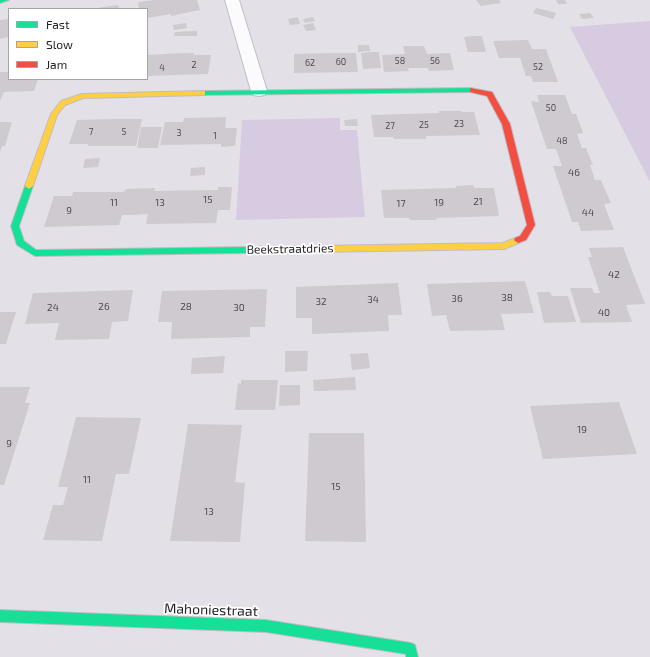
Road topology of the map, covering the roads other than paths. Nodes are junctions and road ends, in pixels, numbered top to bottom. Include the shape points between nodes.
1 (6, 0) edge
2 (232, 0) edge
3 (0, 1) edge
4 (259, 91) junction
5 (0, 616) edge
6 (412, 657) edge

1 - 3 street
2 - 4 street
4 - 4 street, Beekstraatdries via 82,96 63,103 54,114 15,226 20,243 35,253 504,246 523,238 531,225 506,124 490,94 472,90
5 - 6 street, Mahoniestraat via 266,626 411,650

